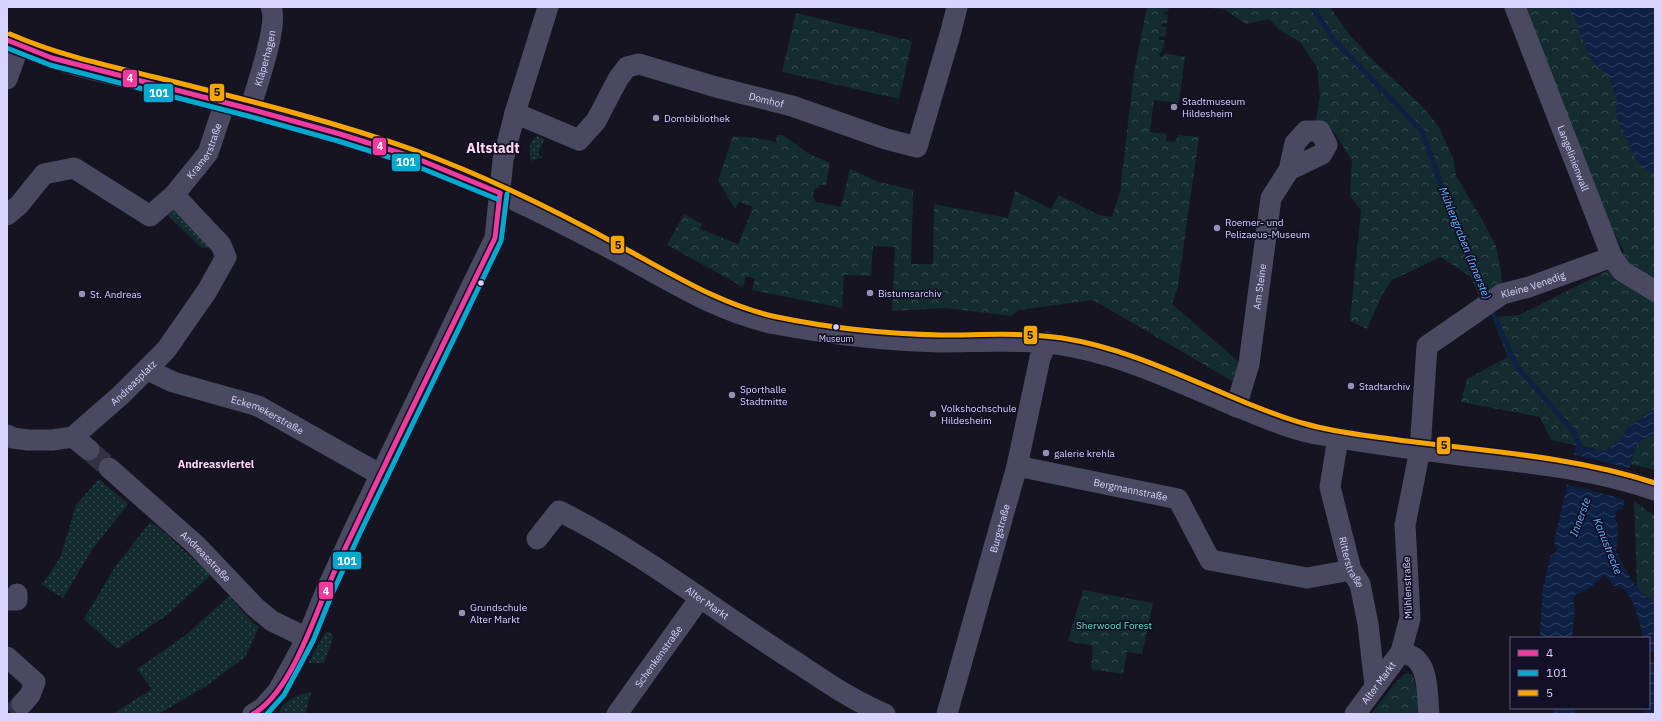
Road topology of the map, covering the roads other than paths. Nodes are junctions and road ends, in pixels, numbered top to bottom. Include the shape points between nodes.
1 (271, 7) edge
2 (548, 7) edge
3 (957, 7) edge
4 (1515, 7) edge
5 (13, 43) edge
6 (7, 79) edge
7 (224, 102) junction
8 (250, 109) junction
9 (514, 113) junction
10 (1289, 170) dead end
11 (500, 193) junction
12 (174, 195) junction
13 (7, 215) edge
14 (1612, 257) junction
15 (1655, 291) edge
16 (1047, 342) junction
17 (148, 370) junction
18 (1236, 407) junction
19 (7, 435) edge
20 (73, 437) junction
21 (1338, 438) junction
22 (89, 450) tunnel mouth
23 (1420, 450) junction
24 (1017, 466) junction
25 (111, 470) tunnel mouth
26 (381, 475) junction
27 (1655, 490) edge
28 (537, 539) dead end
29 (1351, 570) junction
30 (700, 598) junction
31 (306, 638) junction
32 (1401, 652) junction
33 (7, 657) edge
34 (1375, 686) junction
35 (22, 704) tunnel mouth
36 (261, 712) edge
37 (617, 714) edge
38 (885, 714) edge
39 (948, 714) edge
40 (1355, 714) edge
41 (1429, 714) edge

1 - 8 street, Kläperhagen via 273,12 270,40
2 - 9 street
3 - 9 street, Domhof via 917,147 886,139 792,106 638,64 627,67 596,121 579,140
4 - 14 street, Langelinienwall
5 - 6 street
5 - 7 street via 52,58
7 - 8 street
7 - 12 street, Kramerstraße via 208,153
8 - 11 street via 413,157
9 - 11 street via 503,160
10 - 18 street, Am Steine via 1271,198 1249,364
11 - 16 street via 552,217 710,301 755,319 800,328 918,341
11 - 26 street via 496,238
12 - 13 street via 150,216 74,168 44,174 19,205
12 - 17 street, Andreasplatz via 221,245 226,257 166,350
14 - 15 street, Langelinienwall via 1622,272
14 - 23 street, Kleine Venedig via 1502,294 1427,346
16 - 18 street via 1118,358
16 - 24 street, Burgstraße via 1040,358
17 - 20 street, Andreasplatz
17 - 26 street, Eckemekerstraße via 173,382 258,406
18 - 21 street via 1279,424 1316,435
19 - 20 street via 28,440
20 - 22 street
21 - 23 street
21 - 29 street, Ritterstraße via 1330,487
23 - 27 street via 1567,468
23 - 32 street, Mühlenstraße via 1405,525 1410,618
24 - 29 street, Bergmannstraße via 1178,499 1210,560 1307,578
24 - 39 street, Burgstraße
25 - 31 street, Andreasstraße via 196,545 255,607 272,621
26 - 31 street
28 - 30 street, Alter Markt via 559,511 624,548
29 - 34 street, Ritterstraße via 1360,584 1368,624
30 - 37 street, Schenkenstraße
30 - 38 street, Alter Markt via 831,685
31 - 36 street via 278,691
32 - 34 street, Alter Markt
32 - 41 street via 1414,658 1422,666
33 - 35 street via 35,682 30,695
34 - 40 street, Alter Markt

